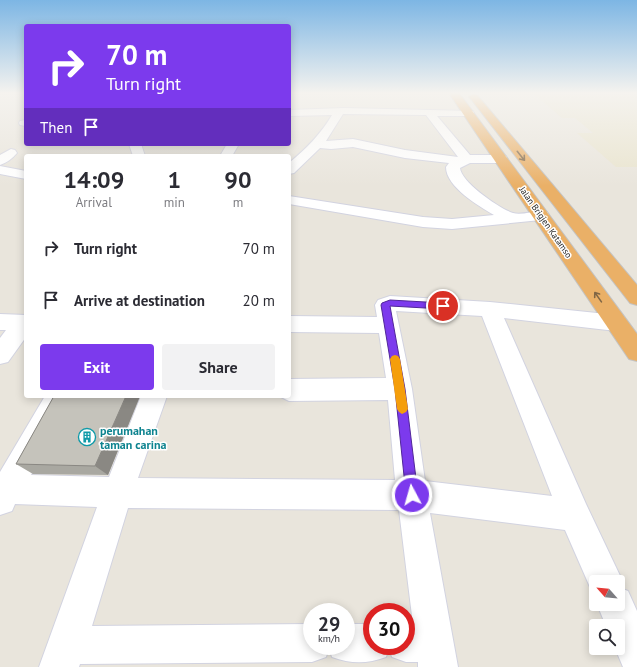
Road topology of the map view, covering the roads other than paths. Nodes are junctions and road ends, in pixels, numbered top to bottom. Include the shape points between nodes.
1 (332, 124) edge
2 (438, 124) edge
3 (477, 124) edge
4 (495, 124) edge
5 (319, 144) junction
6 (11, 153) dead end
7 (501, 159) junction
8 (463, 160) junction
9 (0, 161) edge
10 (291, 168) edge
11 (0, 170) edge
12 (24, 175) edge
13 (291, 200) edge
14 (541, 215) junction
15 (511, 218) junction
16 (637, 298) edge
17 (490, 310) junction
18 (0, 322) edge
19 (24, 323) edge
20 (616, 323) junction
21 (24, 324) edge
22 (291, 324) edge
23 (389, 324) junction
24 (637, 352) edge
25 (0, 355) edge
26 (400, 389) junction
27 (291, 390) edge
28 (58, 398) edge
29 (153, 398) edge
30 (5, 487) edge
31 (118, 493) junction
32 (412, 495) junction
33 (575, 514) junction
34 (602, 575) edge
35 (618, 611) edge
36 (303, 644) edge
37 (426, 651) edge
38 (637, 654) edge
39 (63, 656) edge

1 - 5 street
2 - 8 street
3 - 7 highway, Jalan Brigjen Katamso
4 -> 16 highway, Jalan Brigjen Katamso
5 - 8 street via 353,143 405,154
5 - 10 street
6 - 9 street
7 - 8 street
7 - 14 highway, Jalan Brigjen Katamso
8 - 15 street via 453,167 454,175 459,182 483,202
11 - 12 street
13 - 15 street via 423,222 452,224
14 - 15 street
20 -> 14 highway, Jalan Brigjen Katamso
17 - 20 street
17 - 23 street via 386,303
17 - 33 street
18 - 19 street
20 - 24 highway, Jalan Brigjen Katamso
21 - 25 street
22 - 23 street
23 - 26 street
26 - 27 street
26 - 32 street
28 - 30 street
29 - 31 street
30 - 31 street
31 - 32 street
31 - 39 street
32 - 33 street
32 - 37 street
33 - 34 street
35 - 38 street
36 - 39 street

